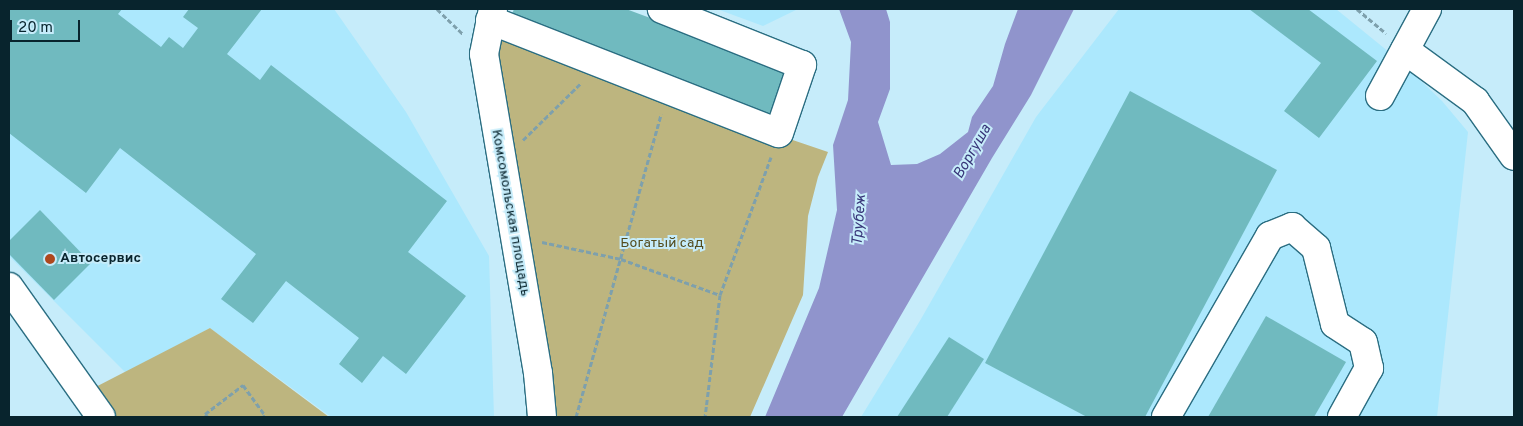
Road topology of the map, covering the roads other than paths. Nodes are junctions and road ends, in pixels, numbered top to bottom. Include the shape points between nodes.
1 (662, 9) edge
2 (1427, 9) edge
3 (491, 14) edge
4 (1405, 50) junction
5 (1380, 96) dead end
6 (1514, 156) edge
7 (9, 287) edge
8 (101, 417) edge
9 (542, 417) edge
10 (1166, 417) edge
11 (1342, 417) edge

1 - 3 street via 802,65 779,132 601,63
2 - 4 street
3 - 9 street, Комсомольская площадь via 484,54 538,373
4 - 5 street
4 - 6 street via 1476,101
7 - 8 street
10 - 11 street via 1270,236 1292,227 1316,248 1335,324 1363,342 1369,368

